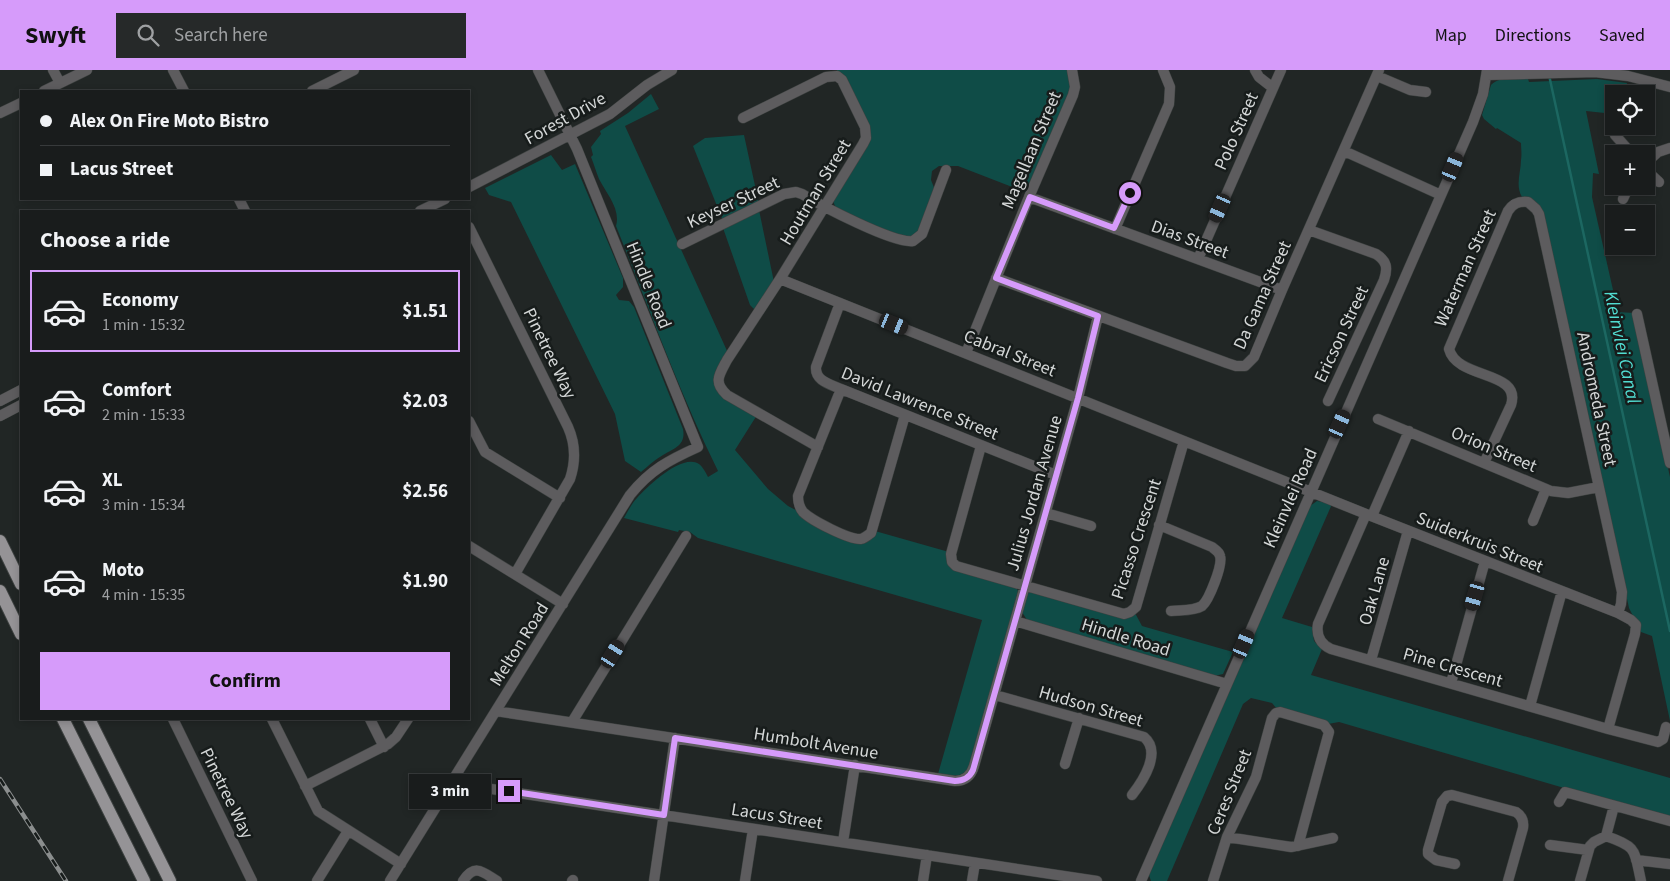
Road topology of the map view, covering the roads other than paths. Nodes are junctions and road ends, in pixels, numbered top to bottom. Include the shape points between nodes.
1 (53, 70) edge
2 (87, 70) edge
3 (174, 70) edge
4 (354, 70) edge
5 (538, 70) edge
6 (672, 70) edge
7 (1072, 70) edge
8 (1163, 70) edge
9 (1255, 70) edge
10 (1280, 70) edge
11 (1378, 73) edge
12 (1487, 73) edge
13 (60, 84) junction
14 (1670, 87) edge
15 (1272, 88) junction
16 (46, 90) edge
17 (184, 90) edge
18 (314, 90) edge
19 (1426, 92) dead end
20 (20, 103) edge
21 (0, 113) edge
22 (743, 118) dead end
23 (1615, 135) edge
24 (571, 136) junction
25 (1624, 145) edge
26 (1670, 148) edge
27 (1344, 151) junction
28 (1655, 155) edge
29 (946, 170) dead end
30 (1655, 178) edge
31 (1659, 182) dead end
32 (470, 186) edge
33 (1441, 195) junction
34 (1625, 195) edge
35 (1030, 197) junction
36 (1623, 199) dead end
37 (443, 200) edge
38 (1523, 202) joint
39 (824, 207) junction
40 (422, 210) edge
41 (1114, 228) junction
42 (470, 229) edge
43 (1309, 230) junction
44 (682, 244) dead end
45 (1198, 259) junction
46 (996, 278) junction
47 (780, 279) junction
48 (1282, 290) junction
49 (840, 303) junction
50 (1637, 314) dead end
51 (1098, 316) junction
52 (966, 353) junction
53 (841, 389) junction
54 (20, 391) edge
55 (1078, 398) junction
56 (0, 401) edge
57 (1328, 402) dead end
58 (20, 406) edge
59 (905, 415) junction
60 (0, 416) edge
61 (1378, 419) dead end
62 (470, 422) edge
63 (1409, 431) junction
64 (1184, 441) junction
65 (698, 446) joint
66 (982, 446) junction
67 (818, 447) junction
68 (1484, 463) junction
69 (1670, 463) edge
70 (1056, 475) junction
71 (1599, 487) junction
72 (1546, 489) junction
73 (1311, 492) junction
74 (560, 498) junction
75 (1046, 513) junction
76 (1369, 515) junction
77 (1533, 521) dead end
78 (1159, 525) junction
79 (1091, 526) dead end
80 (1408, 530) junction
81 (686, 536) dead end
82 (0, 541) edge
83 (470, 550) edge
84 (1485, 561) junction
85 (515, 574) junction
86 (20, 582) edge
87 (1025, 586) junction
88 (0, 591) edge
89 (1562, 591) junction
90 (563, 604) junction
91 (1171, 611) dead end
92 (1618, 613) junction
93 (1015, 621) junction
94 (20, 632) edge
95 (1371, 660) junction
96 (1451, 683) junction
97 (1227, 684) junction
98 (994, 694) junction
99 (1530, 706) junction
100 (496, 711) junction
101 (1079, 718) junction
102 (64, 720) edge
103 (90, 720) edge
104 (173, 720) edge
105 (272, 720) edge
106 (370, 720) edge
107 (407, 720) edge
108 (572, 722) junction
109 (1666, 727) dead end
110 (1608, 729) junction
111 (675, 738) junction
112 (384, 747) junction
113 (1065, 764) dead end
114 (855, 765) junction
115 (452, 783) junction
116 (305, 786) junction
117 (1132, 795) dead end
118 (1560, 802) dead end
119 (1614, 806) junction
120 (664, 815) junction
121 (1670, 822) edge
122 (753, 829) junction
123 (348, 831) junction
124 (1606, 836) junction
125 (1227, 837) junction
126 (1333, 838) dead end
127 (843, 842) junction
128 (1549, 845) dead end
129 (1298, 846) junction
130 (1588, 850) junction
131 (927, 855) junction
132 (1636, 860) junction
133 (975, 862) junction
134 (401, 864) junction
135 (1455, 864) dead end
136 (1670, 864) edge
137 (144, 881) edge
138 (170, 881) edge
139 (252, 881) edge
140 (317, 881) edge
141 (390, 881) edge
142 (463, 881) edge
143 (497, 881) edge
144 (654, 881) edge
145 (745, 881) edge
146 (923, 881) edge
147 (972, 881) edge
148 (1097, 881) edge
149 (1141, 881) edge
150 (1213, 881) edge
151 (1508, 881) edge
152 (1580, 881) edge
153 (1641, 881) edge

1 - 13 street
2 - 13 street
3 - 17 street
4 - 18 street
5 - 24 street, Hindle Road
6 - 24 street, Forest Drive via 610,114
7 - 35 street, Magellaan Street via 1073,95
8 - 41 street via 1170,87 1169,104
9 - 15 street
10 - 15 street, Polo Street
11 - 19 street, Da Gama Street via 1410,90
11 - 27 street, Da Gama Street
12 - 14 street via 1595,72 1628,76
12 - 33 street, Kleinvlei Road via 1473,122
13 - 16 street
15 - 45 street, Polo Street
20 - 21 street
22 - 39 street, Houtman Street via 826,77 837,76 842,80 865,127 866,138
23 - 25 street
24 - 32 street, Forest Drive
24 - 65 street, Hindle Road
26 - 28 street
27 - 33 street
27 - 43 street, Da Gama Street
29 - 39 street, Keyser Street via 922,234 913,241 901,240
30 - 31 street
33 - 73 street, Kleinvlei Road
34 - 36 street
35 - 41 street, Dias Street
35 - 46 street, Magellaan Street
37 - 40 street
38 - 68 street, Waterman Street via 1510,206 1449,349 1458,364 1504,383 1511,392 1513,400
38 - 71 street, Andromeda Street via 1532,204 1539,214
39 - 44 street, Keyser Street via 802,194 790,192
39 - 47 street, Houtman Street
41 - 45 street, Dias Street
42 - 74 street, Pinetree Way via 571,434 574,464
43 - 48 street, Da Gama Street
43 - 57 street, Ericson Street via 1376,254 1386,265 1384,280
45 - 48 street, Dias Street
46 - 51 street, Da Gama Street
46 - 52 street, Magellaan Street
47 - 49 street, Cabral Street
47 - 67 street, Houtman Street via 720,373 719,385 728,394
48 - 51 street, Da Gama Street via 1254,357 1245,366 1227,364
49 - 52 street, Cabral Street
49 - 53 street, David Lawrence Street via 816,370 820,380
50 - 69 street
51 - 55 street, Julius Jordan Avenue
52 - 55 street, Cabral Street
53 - 59 street, David Lawrence Street
53 - 67 street
54 - 56 street
55 - 64 street, Cabral Street
55 - 70 street, Julius Jordan Avenue
58 - 60 street
59 - 66 street, David Lawrence Street
59 - 67 street via 873,529 865,537 858,539 834,531 800,507 798,496
61 - 63 street, Orion Street
62 - 74 street via 485,452
63 - 68 street, Orion Street
63 - 76 street
64 - 73 street, Cabral Street
64 - 78 street, Picasso Crescent
65 - 90 street, Melton Road via 661,465 637,486
66 - 70 street, David Lawrence Street
66 - 87 street, Picasso Crescent via 951,558 956,566
68 - 72 street, Orion Street
70 - 75 street, Julius Jordan Avenue
71 - 72 street, Orion Street via 1568,493
71 - 92 street, Andromeda Street via 1622,592
72 - 77 street
73 - 76 street, Suiderkruis Street
73 - 97 street, Kleinvlei Road
74 - 85 street, Pinetree Way
75 - 79 street
75 - 87 street, Julius Jordan Avenue
76 - 80 street, Suiderkruis Street
76 - 95 street, Pine Crescent via 1317,632 1327,647
78 - 87 street, Picasso Crescent via 1136,607 1130,612 1119,613
78 - 91 street via 1212,547 1220,556 1219,571 1205,603 1193,609
80 - 84 street, Suiderkruis Street
80 - 95 street, Oak Lane
81 - 108 street
82 - 86 main road
83 - 85 street
84 - 89 street, Suiderkruis Street
84 - 96 street
85 - 90 street
87 - 93 street, Julius Jordan Avenue
88 - 94 main road
89 - 92 street, Suiderkruis Street
89 - 99 street
90 - 100 street, Melton Road
92 - 110 street, Suiderkruis Street via 1636,625
93 - 97 street, Hindle Road
93 - 98 street, Humbolt Avenue
95 - 96 street, Pine Crescent
96 - 99 street, Pine Crescent
97 - 149 street, Kleinvlei Road
98 - 101 street, Hudson Street
98 - 114 street, Humbolt Avenue via 973,770 966,778 955,781
99 - 110 street, Pine Crescent
100 - 108 street, Humbolt Avenue
100 - 115 street, Melton Road
101 - 113 street
101 - 117 street, Hudson Street via 1149,741 1151,759 1141,784
102 - 137 main road
103 - 138 main road
104 - 139 street, Pinetree Way
105 - 116 street
106 - 112 street
107 - 112 street via 396,737
108 - 111 street, Humbolt Avenue
109 - 110 street, Pine Crescent via 1663,739 1658,742
111 - 114 street, Humbolt Avenue
111 - 120 street
112 - 116 street
114 - 127 street
115 - 120 street, Lacus Street
115 - 134 street, Melton Road
116 - 123 street via 318,811
118 - 119 street via 1565,792
119 - 121 street
119 - 124 street
120 - 122 street, Lacus Street
120 - 144 street
122 - 127 street, Lacus Street
122 - 145 street
123 - 134 street
123 - 140 street
124 - 130 street via 1594,842
124 - 132 street via 1629,845
125 - 129 street
125 - 129 street, Ceres Street via 1256,777 1272,718 1276,713 1284,712 1324,725 1329,732
125 - 150 street, Ceres Street
126 - 129 street
127 - 131 street, Lacus Street
128 - 130 street
130 - 152 street
131 - 133 street, Lacus Street
131 - 146 street
132 - 136 street
132 - 153 street
133 - 147 street
133 - 148 street, Lacus Street
134 - 141 street, Melton Road
135 - 151 street via 1436,860 1428,850 1441,804 1447,796 1457,795 1516,812 1521,817 1523,828
142 - 143 street via 470,872 477,870

